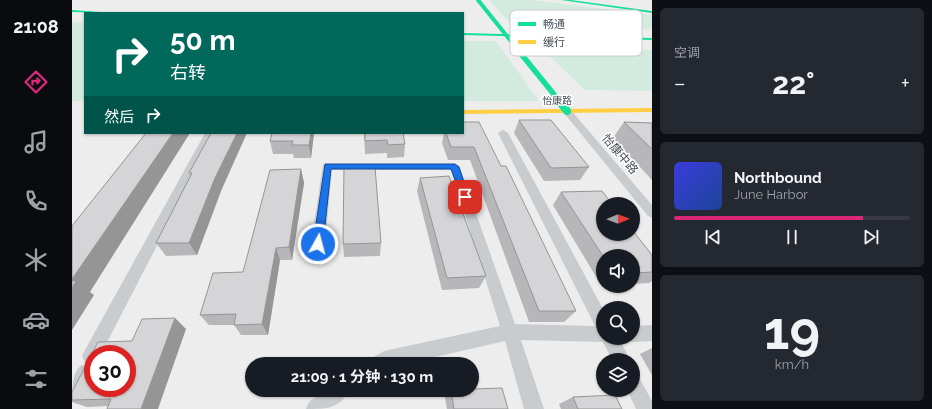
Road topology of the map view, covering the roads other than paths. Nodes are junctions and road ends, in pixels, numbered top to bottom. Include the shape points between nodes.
1 (478, 0) edge
2 (563, 0) edge
3 (585, 0) edge
4 (652, 10) edge
5 (72, 11) edge
6 (86, 12) edge
7 (72, 15) edge
8 (84, 16) edge
9 (464, 29) edge
10 (510, 30) edge
11 (464, 34) edge
12 (642, 34) edge
13 (652, 34) edge
14 (510, 35) edge
15 (642, 39) edge
16 (652, 39) edge
17 (510, 40) edge
18 (523, 56) edge
19 (652, 110) edge
20 (567, 111) junction
21 (464, 112) edge
22 (503, 133) dead end
23 (209, 134) edge
24 (652, 213) edge
25 (318, 244) dead end
26 (596, 312) edge
27 (510, 332) junction
28 (652, 333) edge
29 (596, 334) edge
30 (640, 334) edge
31 (398, 357) edge
32 (72, 392) edge
33 (331, 397) edge
34 (640, 397) edge
35 (316, 409) edge
36 (534, 409) edge
37 (646, 409) edge

1 - 17 main road, bridge
2 - 4 main road
3 - 4 main road
5 - 6 main road
7 - 8 main road
9 - 10 main road
11 - 14 main road
12 - 13 main road
15 - 16 main road
18 - 20 main road, bridge
19 - 20 main road, 怡康路
20 - 21 main road, 怡康路
20 - 24 street, 怡康中路
22 - 26 street
23 - 32 street
25 - 27 street via 327,166 455,167
27 - 29 street
27 - 31 street
27 - 36 street
28 - 30 street
33 - 35 street
34 - 37 street

